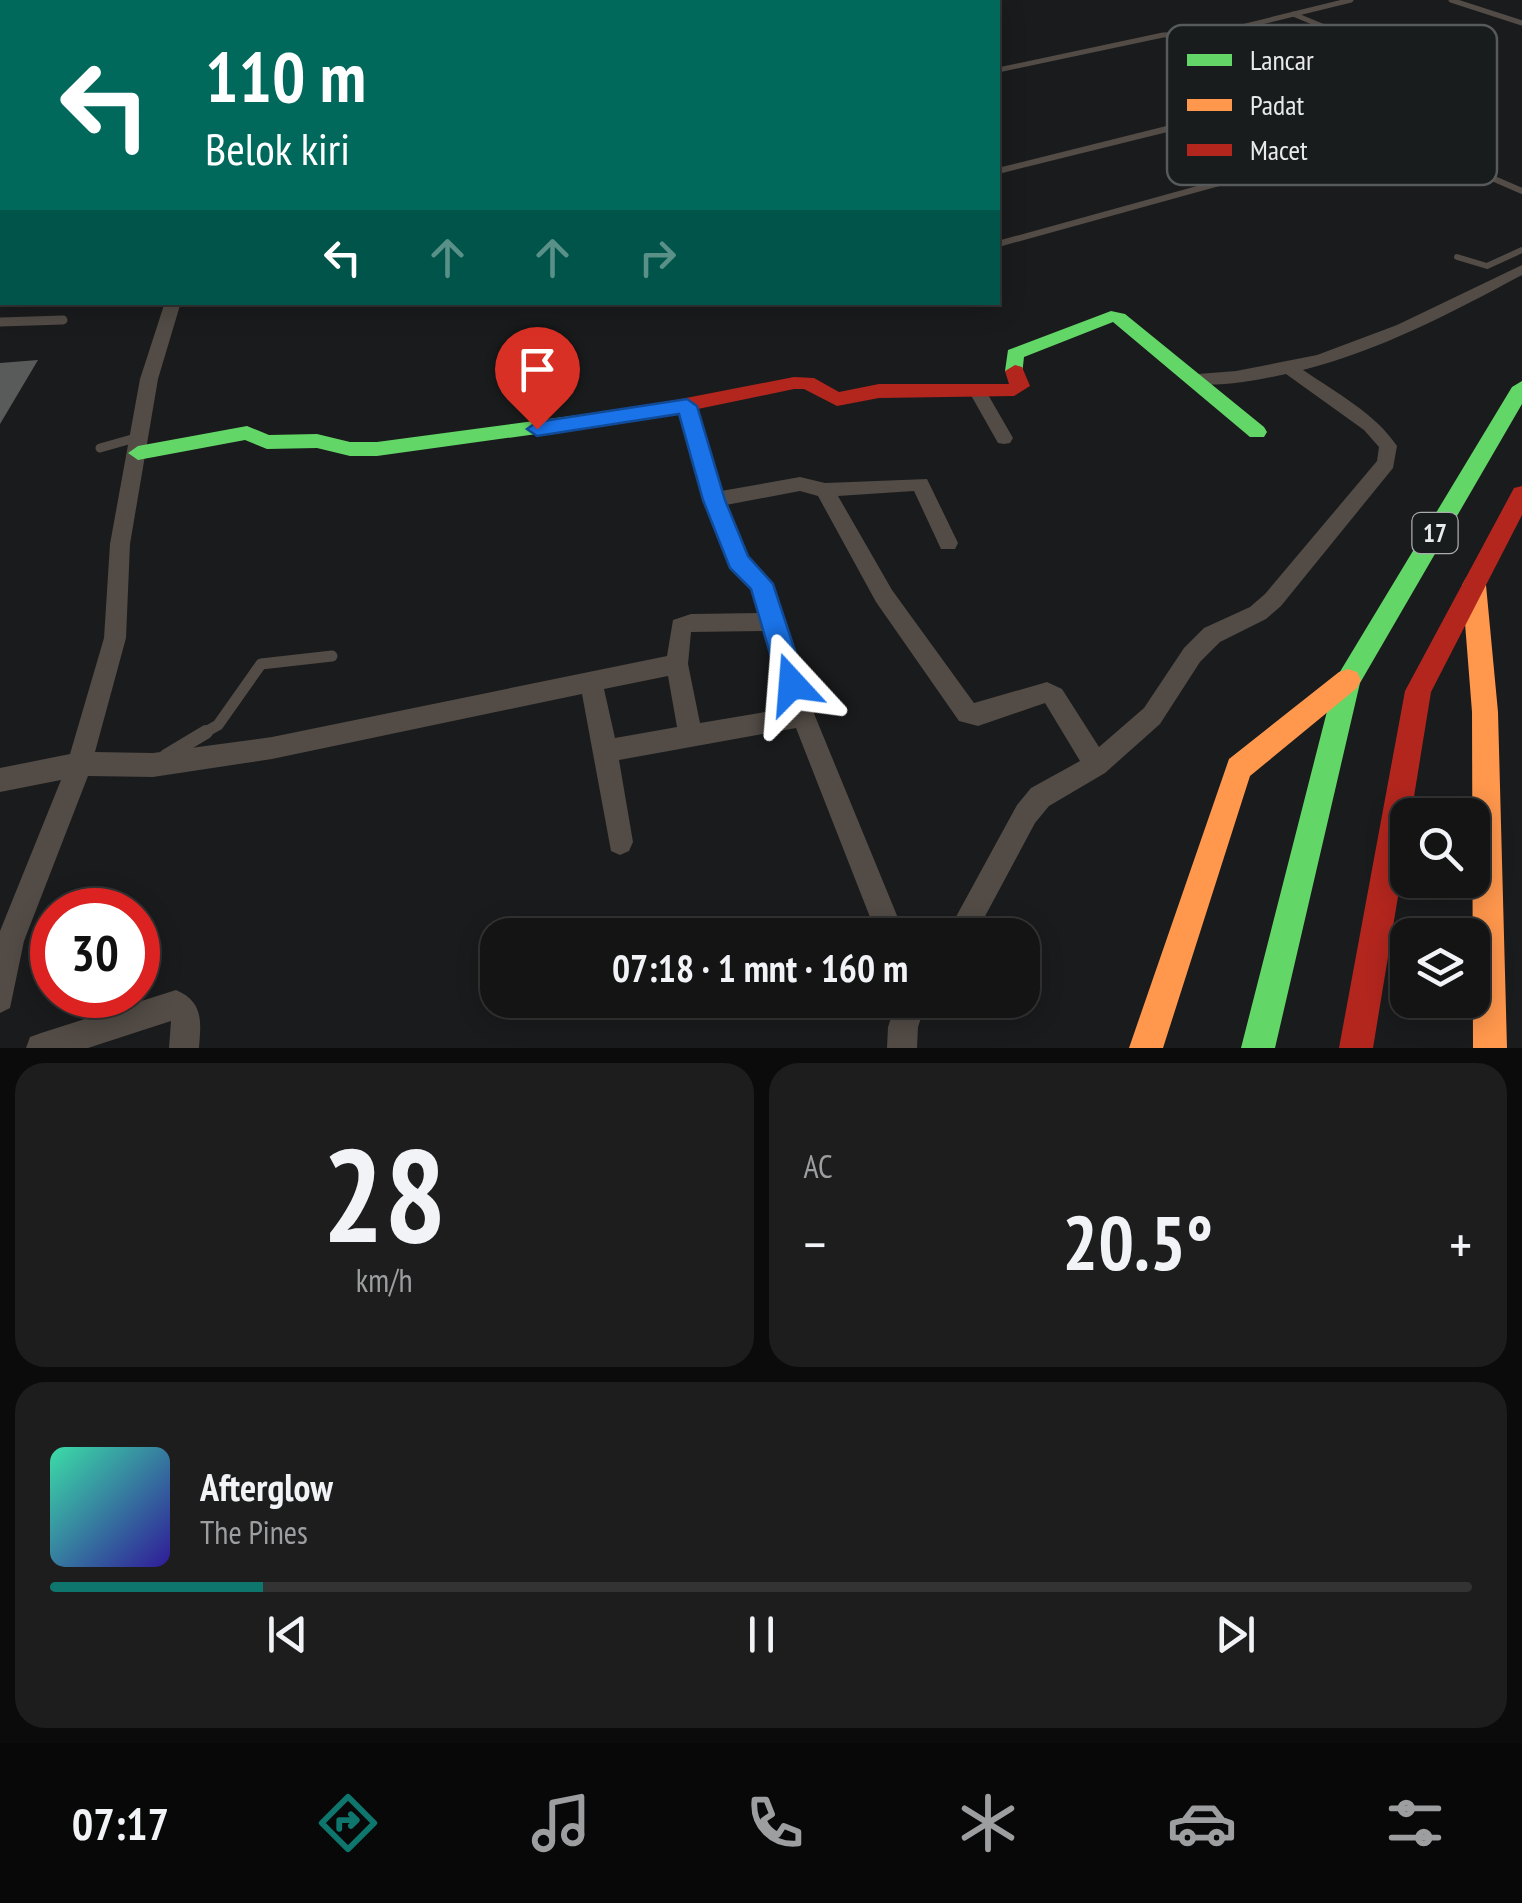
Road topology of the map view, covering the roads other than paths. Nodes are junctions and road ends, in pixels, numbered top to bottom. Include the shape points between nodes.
1 (1351, 0) edge
2 (1458, 1) edge
3 (1292, 14) junction
4 (1522, 23) edge
5 (1248, 25) edge
6 (1319, 25) edge
7 (1167, 35) edge
8 (1000, 70) edge
9 (1167, 129) edge
10 (1000, 171) edge
11 (1497, 180) edge
12 (1211, 185) edge
13 (1522, 192) edge
14 (1000, 243) edge
15 (1522, 250) edge
16 (1457, 257) dead end
17 (1522, 268) edge
18 (173, 305) edge
19 (64, 320) dead end
20 (0, 322) edge
21 (1292, 370) junction
22 (1191, 379) junction
23 (1522, 387) edge
24 (977, 390) junction
25 (687, 406) junction
26 (1256, 432) dead end
27 (1004, 438) dead end
28 (139, 445) junction
29 (100, 448) dead end
30 (825, 490) junction
31 (1522, 494) edge
32 (714, 500) junction
33 (948, 543) dead end
34 (1474, 585) junction
35 (772, 622) junction
36 (332, 656) dead end
37 (677, 664) junction
38 (1348, 680) junction
39 (591, 682) junction
40 (803, 716) junction
41 (690, 734) junction
42 (605, 747) junction
43 (80, 764) junction
44 (153, 765) junction
45 (1096, 765) junction
46 (0, 780) edge
47 (620, 842) dead end
48 (884, 918) edge
49 (969, 918) edge
50 (0, 998) edge
51 (906, 1018) edge
52 (1494, 1036) edge
53 (41, 1048) edge
54 (184, 1048) edge
55 (902, 1048) edge
56 (1146, 1048) edge
57 (1258, 1048) edge
58 (1356, 1048) edge

1 - 3 lane
2 - 4 lane
3 - 5 lane
3 - 6 lane
7 - 8 lane
9 - 10 lane
11 - 13 lane
12 - 14 lane
15 - 16 lane via 1487,266
17 - 21 street via 1336,357
18 - 28 street via 149,379
19 - 20 lane
21 - 22 street
21 - 45 street via 1370,426 1388,446 1386,463 1273,600 1212,635 1152,716
22 - 24 main road via 1110,316 1015,354 1020,386 1014,390
22 - 26 main road
23 - 38 main road, 17
24 - 25 main road via 879,391 838,399 794,383
24 - 27 street
25 - 28 main road via 377,449 267,442 247,434
25 - 32 street
28 - 29 lane
28 - 43 street via 120,544 115,638
30 - 32 street via 800,484
30 - 33 street via 920,484
30 - 45 street via 884,596 967,713 1047,692
31 - 34 main road, 17
32 - 35 street via 738,562 761,584
34 - 52 main road via 1485,712
34 - 58 main road, 17 via 1418,691
35 - 37 street via 690,623 677,638
35 - 40 street
36 - 44 lane via 261,664 218,725
37 - 39 street
37 - 41 street
38 - 56 main road via 1239,768
38 - 57 main road, 17
39 - 42 street
39 - 44 street via 272,748
40 - 41 street
40 - 48 street
41 - 42 street
42 - 47 street
43 - 44 street
43 - 46 street
43 - 50 street via 16,926
45 - 49 street via 1040,797
51 - 55 street
53 - 54 street via 176,1005 187,1016

